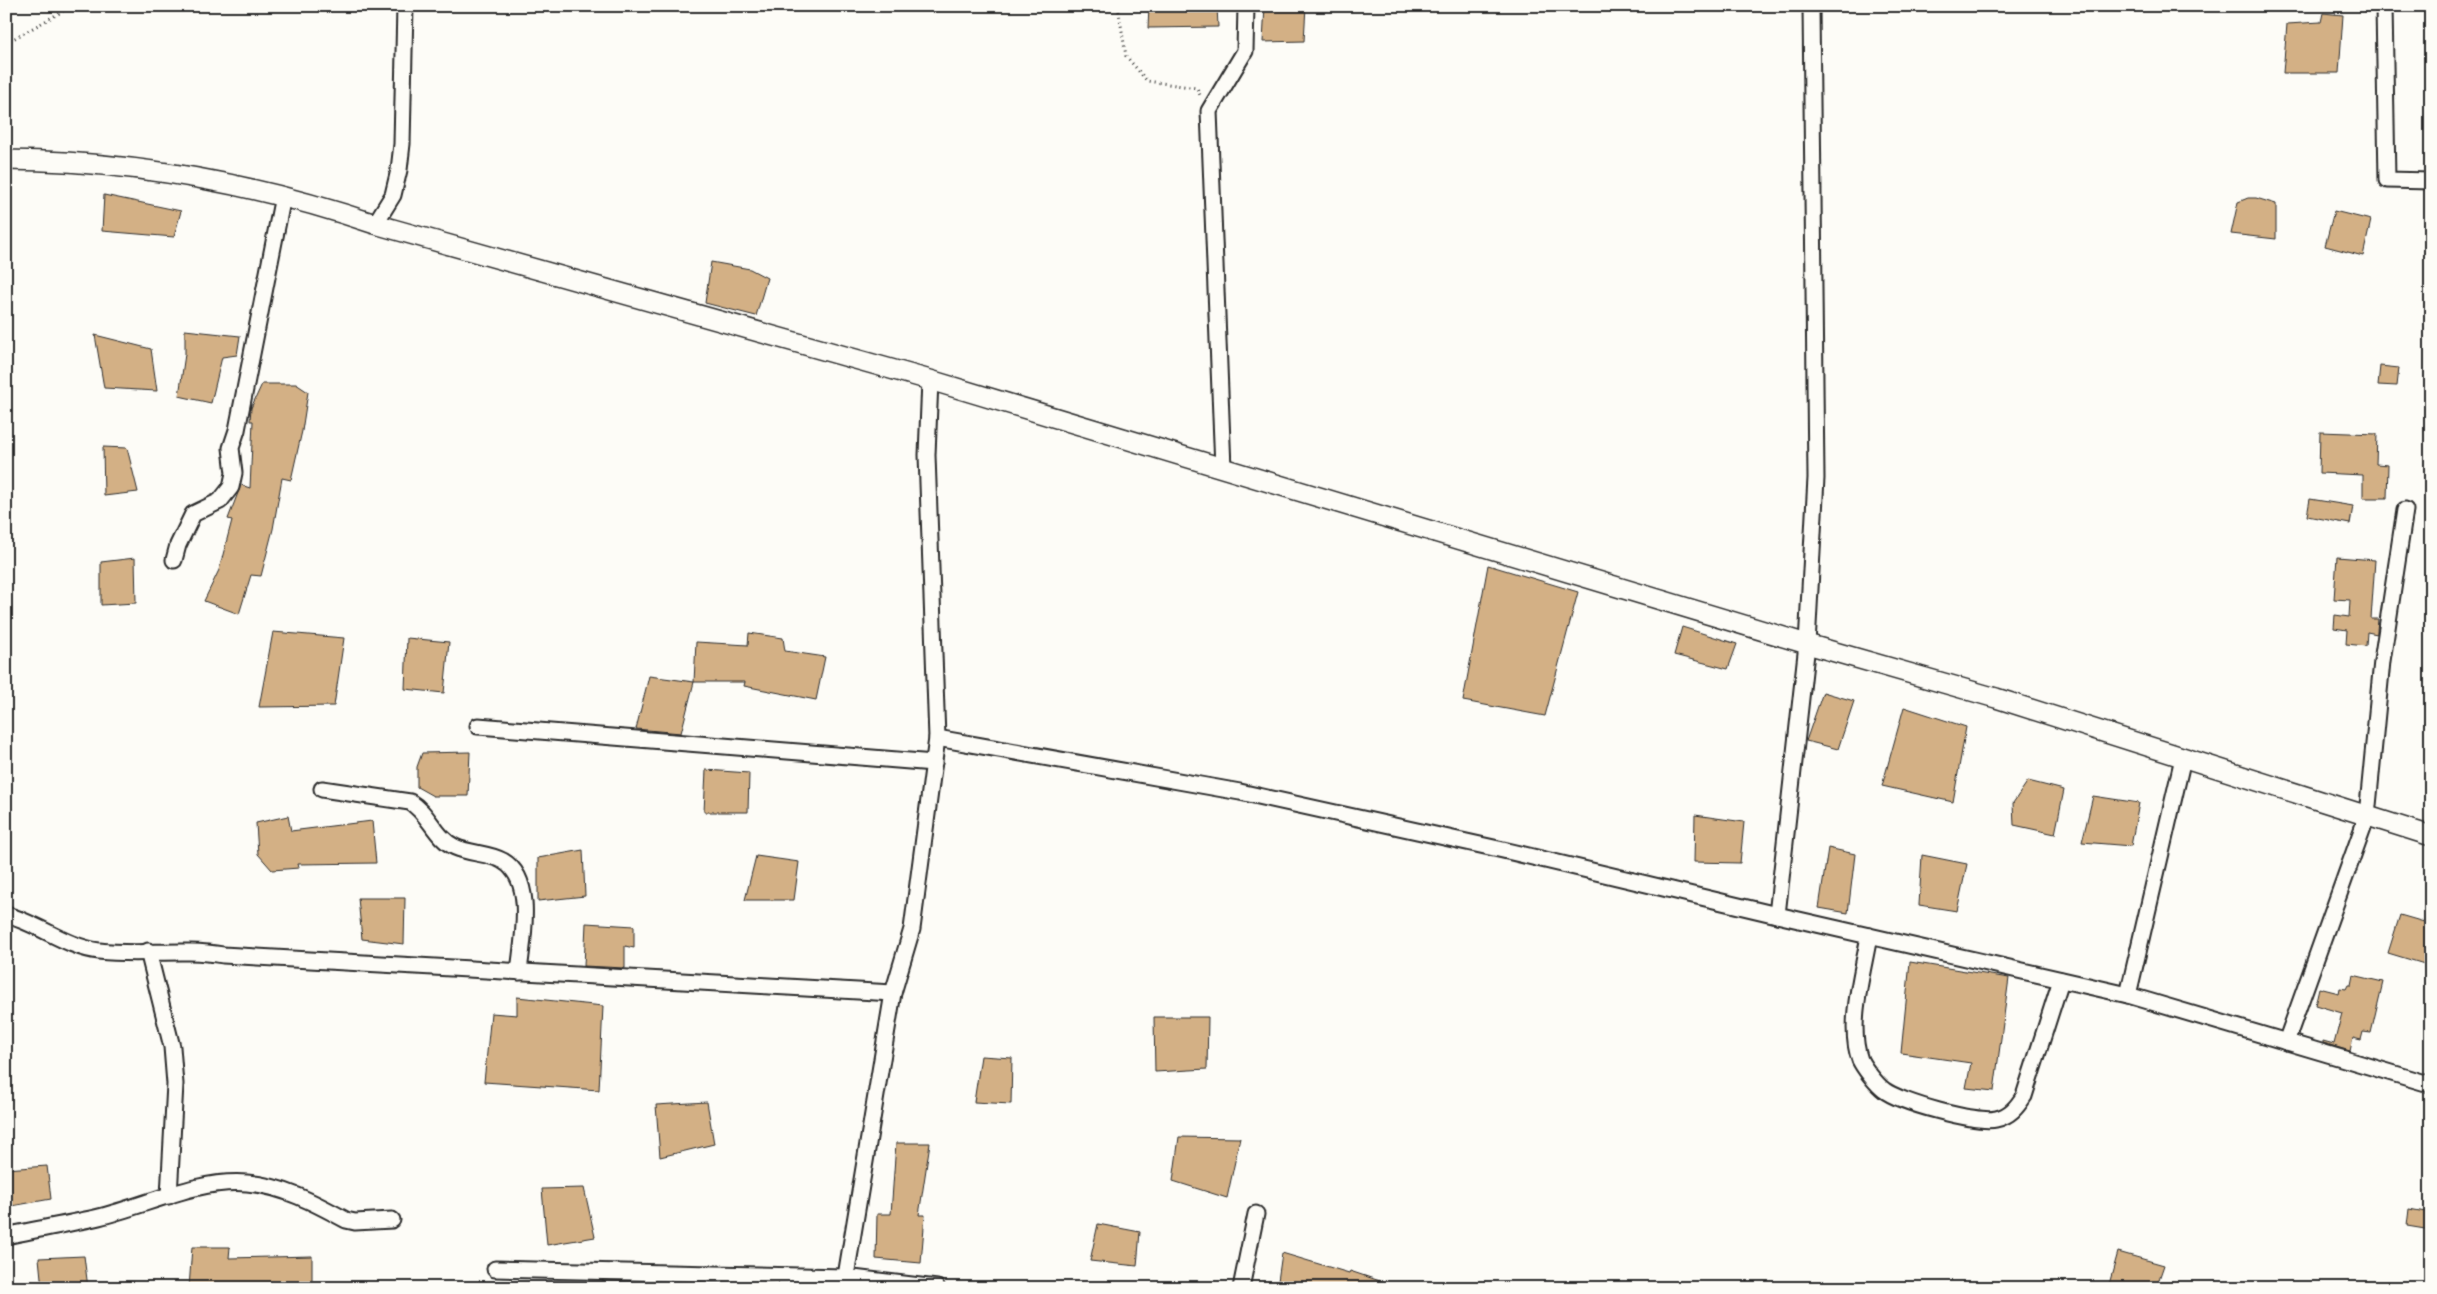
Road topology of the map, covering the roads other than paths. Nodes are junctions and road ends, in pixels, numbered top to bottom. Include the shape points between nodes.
1 (405, 6) edge
2 (1246, 6) edge
3 (1811, 6) edge
4 (2384, 6) edge
5 (6, 160) edge
6 (2431, 181) edge
7 (283, 196) junction
8 (375, 224) junction
9 (930, 380) junction
10 (1223, 468) junction
11 (2405, 510) dead end
12 (174, 560) dead end
13 (1807, 644) junction
14 (478, 726) dead end
15 (937, 738) junction
16 (2183, 758) junction
17 (934, 763) junction
18 (322, 789) dead end
19 (2367, 816) junction
20 (2431, 836) edge
21 (6, 915) edge
22 (1777, 915) junction
23 (1869, 936) junction
24 (148, 951) junction
25 (519, 972) junction
26 (2061, 980) junction
27 (893, 993) junction
28 (2128, 995) junction
29 (2286, 1042) junction
30 (2429, 1084) dead end
31 (169, 1196) junction
32 (1256, 1214) dead end
33 (392, 1220) dead end
34 (6, 1236) edge
35 (495, 1269) dead end
36 (844, 1282) edge
37 (937, 1288) edge
38 (1241, 1288) edge

1 - 8 street via 399,170 393,195
2 - 10 street via 1245,51 1209,111
3 - 13 street via 1816,478
4 - 6 street via 2387,180
5 - 7 street via 66,161 142,170
7 - 8 street
7 - 12 street via 231,448 234,473 231,487 220,501 193,514
8 - 9 street
9 - 10 street
9 - 15 street via 927,455
10 - 13 street
11 - 19 street via 2382,661
13 - 16 street via 1996,698
13 - 22 street
14 - 17 street
15 - 17 street
15 - 22 street via 1240,792
16 - 19 street
16 - 28 street
17 - 27 street via 912,928
18 - 25 street via 410,802 419,807 441,836 455,847 503,861 514,871 521,884 526,911
19 - 20 street
19 - 29 street
21 - 24 street via 87,948
22 - 23 street
23 - 26 street
23 - 26 street via 1856,1010 1860,1061 1884,1090 1918,1106 1995,1120 2016,1109 2024,1096
24 - 25 street
24 - 31 street via 172,1047 176,1084
25 - 27 street
26 - 28 street
27 - 36 street
28 - 29 street
29 - 30 street
31 - 33 street via 216,1183 247,1183 296,1194 346,1220
31 - 34 street via 100,1217
32 - 38 street
35 - 36 street
36 - 37 street

